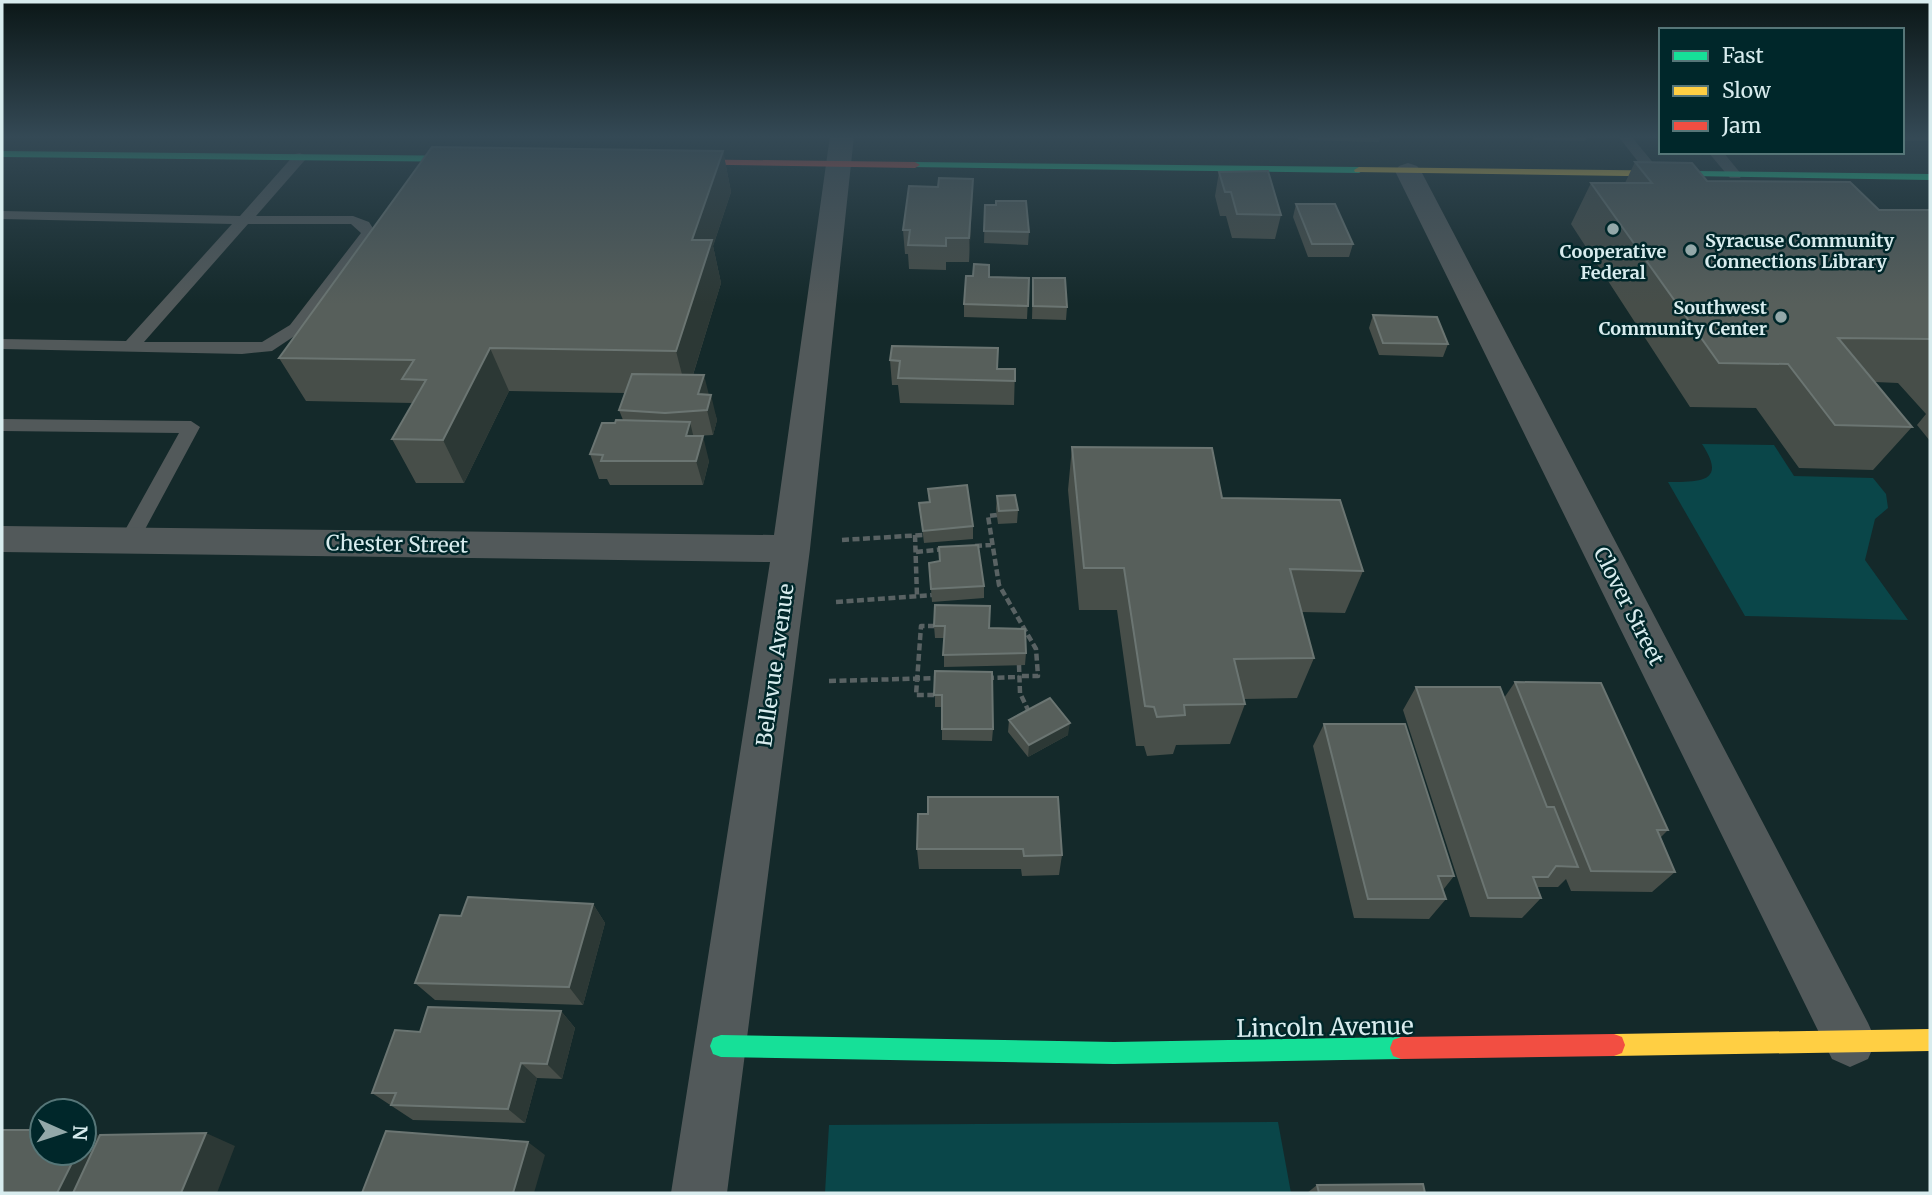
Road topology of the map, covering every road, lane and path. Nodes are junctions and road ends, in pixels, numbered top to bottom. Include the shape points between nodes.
1 (269, 192) edge
2 (835, 192) edge
3 (1419, 192) edge
4 (2, 215) edge
5 (244, 220) junction
6 (2, 344) edge
7 (131, 346) junction
8 (2, 425) edge
9 (997, 515) edge
10 (915, 535) junction
11 (923, 535) edge
12 (2, 539) edge
13 (842, 540) dead end
14 (129, 541) junction
15 (991, 545) junction
16 (966, 547) edge
17 (953, 548) edge
18 (791, 550) junction
19 (916, 552) junction
20 (932, 595) edge
21 (917, 596) junction
22 (836, 602) dead end
23 (935, 626) edge
24 (1018, 665) edge
25 (1019, 677) junction
26 (943, 678) edge
27 (981, 678) edge
28 (918, 679) junction
29 (829, 681) dead end
30 (936, 695) edge
31 (1033, 718) edge
32 (1850, 1041) junction
33 (1930, 1041) edge
34 (721, 1046) junction
35 (699, 1193) edge

1 - 5 lane
2 - 18 street, Bellevue Avenue
3 - 32 street, Clover Street
4 - 5 lane
5 - 7 lane
5 - 7 lane via 353,220 369,233 296,328 266,347
6 - 7 lane
8 - 14 lane via 191,427
9 - 15 path via 988,516
10 - 11 path
10 - 13 path
10 - 19 path
12 - 14 street, Chester Street
14 - 18 street, Chester Street
15 - 16 path
15 - 25 path via 1006,601 1036,649 1038,676
17 - 19 path
18 - 34 street, Bellevue Avenue
19 - 21 path
20 - 21 path
21 - 22 path
23 - 28 path via 921,625
24 - 25 path
25 - 27 path
25 - 31 path via 1023,703
26 - 28 path
28 - 29 path
28 - 30 path via 916,695
32 - 33 main road, Lincoln Avenue
32 - 34 main road, Lincoln Avenue via 1114,1053
34 - 35 street, Bellevue Avenue

